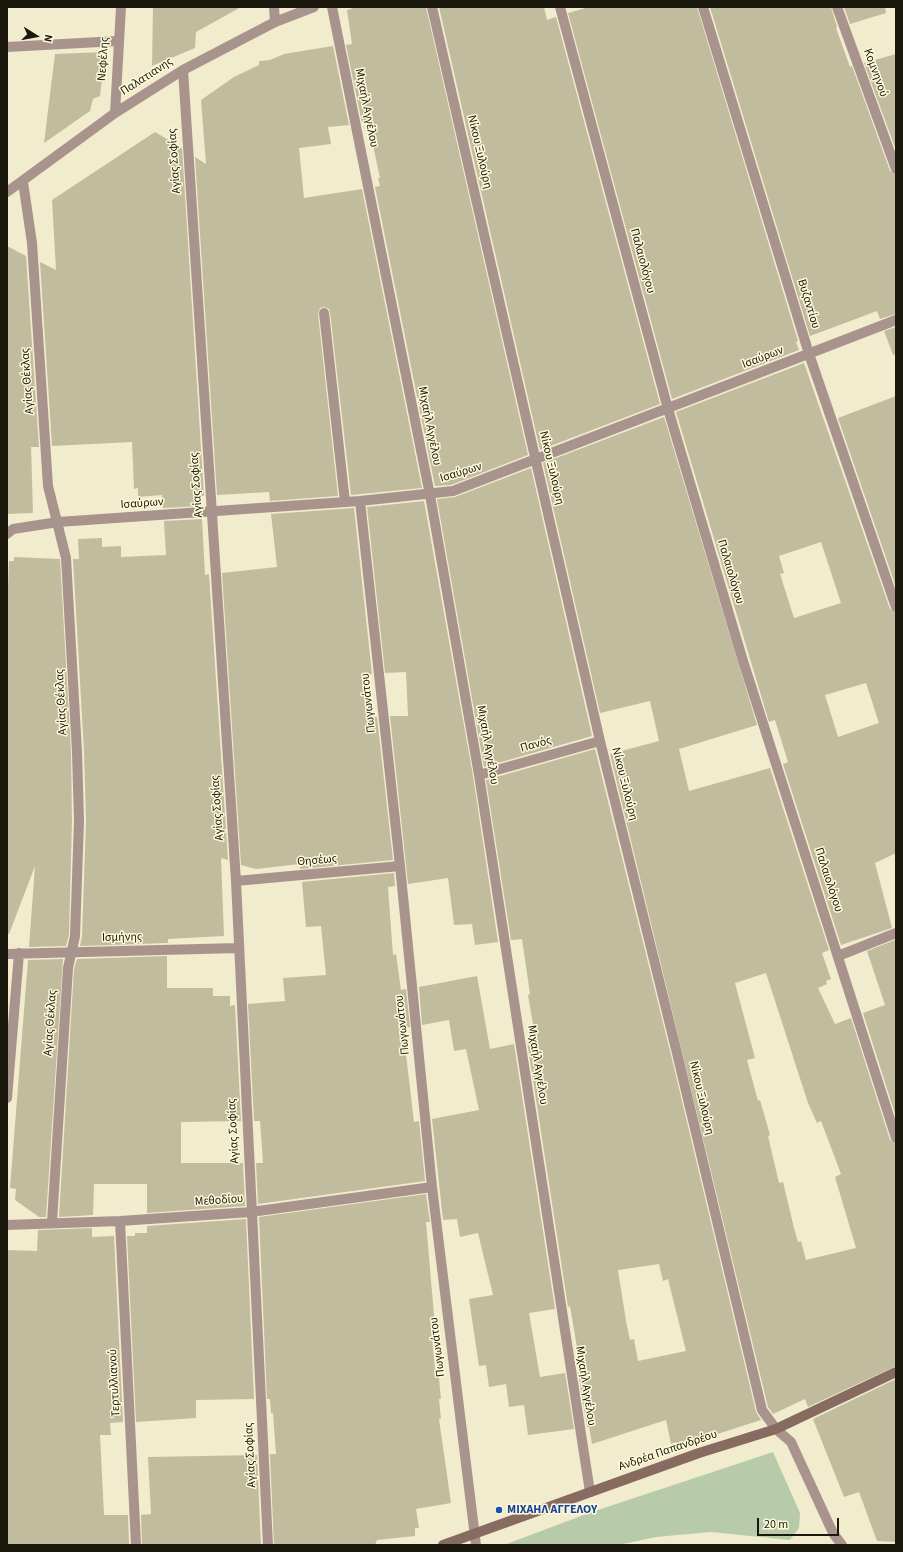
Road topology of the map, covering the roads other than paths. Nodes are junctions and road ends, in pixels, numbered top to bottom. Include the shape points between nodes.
1 (121, 7) edge
2 (274, 7) edge
3 (314, 7) edge
4 (332, 7) edge
5 (432, 7) edge
6 (560, 7) edge
7 (703, 7) edge
8 (837, 7) edge
9 (275, 22) junction
10 (118, 41) junction
11 (7, 47) edge
12 (183, 70) junction
13 (115, 113) junction
14 (896, 170) edge
15 (23, 182) junction
16 (7, 192) edge
17 (324, 313) dead end
18 (896, 320) edge
19 (809, 354) junction
20 (668, 409) junction
21 (536, 460) junction
22 (430, 495) junction
23 (360, 501) junction
24 (345, 502) junction
25 (211, 512) junction
26 (58, 522) junction
27 (7, 534) edge
28 (896, 607) edge
29 (600, 741) junction
30 (480, 775) junction
31 (400, 866) junction
32 (236, 881) junction
33 (896, 933) edge
34 (238, 948) junction
35 (72, 952) junction
36 (19, 953) junction
37 (7, 954) edge
38 (838, 956) junction
39 (7, 1098) edge
40 (896, 1138) edge
41 (432, 1187) junction
42 (251, 1212) junction
43 (120, 1221) junction
44 (52, 1222) junction
45 (7, 1225) edge
46 (896, 1372) edge
47 (776, 1429) junction
48 (590, 1492) junction
49 (474, 1534) junction
50 (136, 1545) edge
51 (268, 1545) edge
52 (443, 1545) edge
53 (476, 1545) edge
54 (842, 1545) edge

1 - 10 street, Νεφέλης
2 - 9 street
3 - 9 street, Παλατιανης
4 - 22 street, Μιχαήλ Αγγέλου
5 - 21 street, Νίκου Ξυλούρη
6 - 20 street, Παλαιολόγου
7 - 19 street, Βυζαντίου
8 - 14 street, Κομνηνού
9 - 12 street, Παλατιανης
10 - 11 street
10 - 13 street, Νεφέλης
12 - 13 street, Παλατιανης
12 - 25 street, Αγίας Σοφίας
13 - 15 street, Παλατιανης
15 - 16 street, Παλατιανης
15 - 26 street, Αγίας Θέκλας via 32,243 48,486
17 - 24 street
18 - 19 street, Ισαύρων
19 - 20 street, Ισαύρων
19 - 28 street, Βυζαντίου
20 - 21 street, Ισαύρων
20 - 38 street, Παλαιολόγου via 743,661
21 - 22 street, Ισαύρων via 453,491
21 - 29 street, Νίκου Ξυλούρη
22 - 23 street, Ισαύρων
22 - 30 street, Μιχαήλ Αγγέλου
23 - 24 street, Ισαύρων
23 - 31 street, Πωγωνάτου
24 - 25 street, Ισαύρων
25 - 26 street, Ισαύρων
25 - 32 street, Αγίας Σοφίας
26 - 27 street, Ισαύρων via 13,529
26 - 35 street, Αγίας Θέκλας via 66,558 77,752 79,821 75,936
29 - 30 street, Πανός
29 - 47 street, Νίκου Ξυλούρη via 762,1410
30 - 48 street, Μιχαήλ Αγγέλου
31 - 32 street, Θησέως
31 - 41 street, Πωγωνάτου
32 - 34 street, Αγίας Σοφίας
33 - 38 street
34 - 35 street, Ισμήνης
34 - 42 street, Αγίας Σοφίας
35 - 36 street, Ισμήνης
35 - 44 street, Αγίας Θέκλας via 68,968
36 - 37 street, Ισμήνης
36 - 39 street
38 - 40 street, Παλαιολόγου
41 - 42 street, Μεθοδίου
41 - 49 street, Πωγωνάτου
42 - 43 street, Μεθοδίου
42 - 51 street, Αγίας Σοφίας
43 - 44 street, Μεθοδίου
43 - 50 street, Τερτυλλιανού
44 - 45 street, Μεθοδίου
46 - 47 main road, Ανδρέα Παπανδρέου
47 - 48 main road, Ανδρέα Παπανδρέου
47 - 54 street, Νίκου Ξυλούρη via 791,1442 833,1532
48 - 49 main road, Ανδρέα Παπανδρέου
49 - 52 main road, Ανδρέα Παπανδρέου
49 - 53 street, Πωγωνάτου

